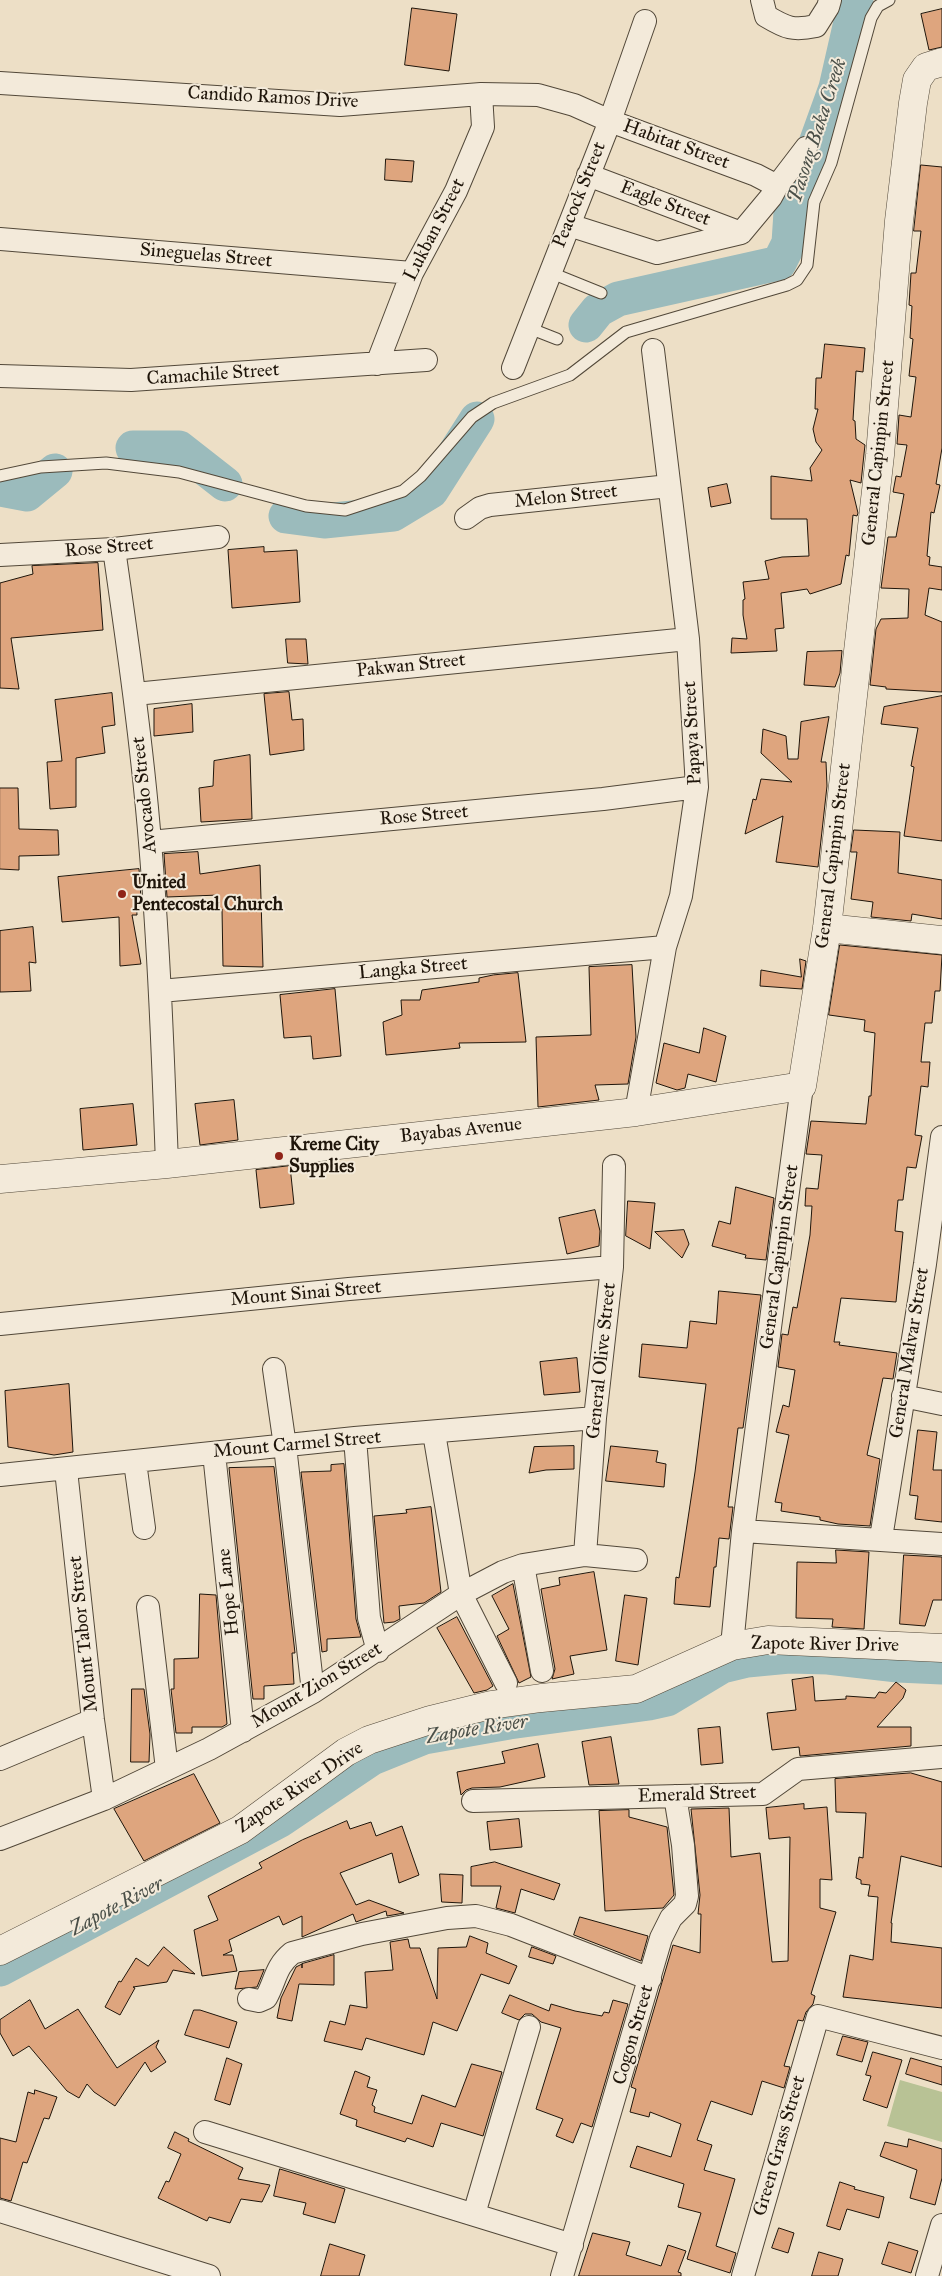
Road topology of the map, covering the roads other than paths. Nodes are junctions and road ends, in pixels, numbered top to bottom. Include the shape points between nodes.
1 (762, 0) edge
2 (830, 0) edge
3 (889, 0) edge
4 (645, 20) dead end
5 (934, 64) edge
6 (0, 83) edge
7 (481, 94) junction
8 (574, 106) joint
9 (610, 121) junction
10 (806, 148) dead end
11 (588, 174) junction
12 (777, 186) junction
13 (569, 225) junction
14 (741, 233) junction
15 (0, 239) edge
16 (549, 272) junction
17 (412, 273) junction
18 (600, 293) dead end
19 (529, 328) junction
20 (557, 339) dead end
21 (653, 350) dead end
22 (426, 360) dead end
23 (377, 364) junction
24 (513, 368) dead end
25 (0, 376) edge
26 (0, 476) edge
27 (669, 486) junction
28 (466, 518) dead end
29 (218, 537) dead end
30 (114, 549) junction
31 (0, 555) edge
32 (688, 639) junction
33 (135, 694) junction
34 (698, 787) junction
35 (150, 842) junction
36 (827, 928) junction
37 (942, 940) edge
38 (666, 947) junction
39 (160, 991) junction
40 (802, 1086) junction
41 (636, 1112) junction
42 (942, 1137) edge
43 (167, 1164) junction
44 (614, 1166) dead end
45 (0, 1179) edge
46 (934, 1265) edge
47 (612, 1267) junction
48 (0, 1324) edge
49 (274, 1369) dead end
50 (903, 1396) junction
51 (942, 1404) edge
52 (595, 1418) junction
53 (434, 1433) junction
54 (355, 1438) junction
55 (285, 1446) junction
56 (214, 1452) junction
57 (135, 1462) junction
58 (66, 1470) junction
59 (0, 1475) edge
60 (144, 1528) dead end
61 (743, 1531) junction
62 (881, 1538) junction
63 (942, 1544) edge
64 (585, 1555) junction
65 (636, 1560) dead end
66 (523, 1565) junction
67 (461, 1594) junction
68 (148, 1607) dead end
69 (732, 1646) junction
70 (942, 1648) edge
71 (378, 1650) junction
72 (542, 1670) dead end
73 (506, 1684) dead end
74 (313, 1692) junction
75 (93, 1720) junction
76 (243, 1731) junction
77 (942, 1757) edge
78 (0, 1759) edge
79 (167, 1769) junction
80 (675, 1796) junction
81 (104, 1799) junction
82 (473, 1801) dead end
83 (0, 1839) edge
84 (0, 1951) edge
85 (650, 1979) junction
86 (249, 1999) dead end
87 (529, 2027) dead end
88 (942, 2048) edge
89 (205, 2132) dead end
90 (0, 2211) edge
91 (474, 2214) junction
92 (942, 2225) edge
93 (572, 2245) junction
94 (209, 2276) edge
95 (562, 2276) edge
96 (742, 2276) edge
97 (927, 2276) edge

1 - 2 street via 766,16 782,26 798,30 816,26
3 - 26 lane via 878,6 871,18 831,163 814,202 807,265 797,280 626,332 570,375 493,403 472,417 421,476 403,491 345,510 306,506 179,472 106,463 41,467
4 - 9 street, Peacock Street
5 - 36 street, General Capinpin Street via 917,80 914,96 899,221 879,465
6 - 7 street, Candido Ramos Drive via 340,105
7 - 8 street, Candido Ramos Drive via 538,95
7 - 17 street, Lukban Street via 483,127 456,191
8 - 9 street, Habitat Street
9 - 11 street, Peacock Street
9 - 12 street, Habitat Street via 756,175
10 - 12 street
11 - 13 street, Peacock Street
11 - 14 street, Eagle Street
12 - 14 street via 772,197
13 - 14 street via 657,253
13 - 16 street, Peacock Street
15 - 17 street, Sineguelas Street
16 - 18 lane
16 - 19 street, Peacock Street
17 - 23 street, Lukban Street
19 - 20 lane
19 - 24 street, Peacock Street
21 - 27 street, Papaya Street
22 - 23 street, Camachile Street
23 - 25 street, Camachile Street via 131,380
27 - 28 street, Melon Street via 490,505
27 - 32 street, Papaya Street
29 - 30 street, Rose Street
30 - 31 street, Rose Street
30 - 33 street, Avocado Street
32 - 33 street, Pakwan Street
32 - 34 street, Papaya Street
33 - 35 street, Avocado Street
34 - 35 street, Rose Street
34 - 38 street, Papaya Street via 681,896
35 - 39 street, Avocado Street
36 - 37 street
36 - 40 street, General Capinpin Street
38 - 39 street, Langka Street
38 - 41 street, Papaya Street
39 - 43 street, Avocado Street
40 - 41 street, Bayabas Avenue
40 - 61 street, General Capinpin Street
41 - 43 street, Bayabas Avenue
42 - 46 street, General Malvar Street
43 - 45 street, Bayabas Avenue
44 - 47 street, General Olive Street
46 - 50 street, General Malvar Street
47 - 48 street, Mount Sinai Street
47 - 52 street, General Olive Street
49 - 55 street
50 - 51 street
50 - 62 street, General Malvar Street
52 - 53 street, Mount Carmel Street
52 - 64 street, General Olive Street
53 - 54 street, Mount Carmel Street
53 - 67 street
54 - 55 street, Mount Carmel Street
54 - 71 street via 369,1618
55 - 56 street, Mount Carmel Street
55 - 74 street
56 - 57 street, Mount Carmel Street
56 - 76 street, Hope Lane
57 - 58 street, Mount Carmel Street
57 - 60 street
58 - 59 street, Mount Carmel Street
58 - 75 street, Mount Tabor Street
61 - 62 street
61 - 69 street, General Capinpin Street
62 - 63 street
64 - 65 street, Mount Zion Street
64 - 66 street, Mount Zion Street
66 - 67 street, Mount Zion Street
66 - 72 street
67 - 71 street, Mount Zion Street
67 - 73 street
68 - 79 street
69 - 70 street, Zapote River Drive via 768,1640
69 - 84 street, Zapote River Drive via 636,1688 491,1705 369,1740 346,1752 240,1830
71 - 74 street, Mount Zion Street
74 - 76 street, Mount Zion Street
75 - 78 street
75 - 81 street, Mount Tabor Street
76 - 79 street, Mount Zion Street
77 - 80 street, Emerald Street via 798,1769 763,1794
79 - 81 street, Mount Zion Street
80 - 82 street, Emerald Street
80 - 85 street, Cogon Street via 688,1896 666,1927
81 - 83 street, Mount Zion Street
85 - 86 street via 510,1924 490,1918 462,1916 362,1934 292,1952 277,1970 266,1998 259,2001
85 - 93 street, Cogon Street
87 - 91 street
88 - 96 street, Green Grass Street via 818,2016
89 - 91 street
90 - 94 street
91 - 93 street
92 - 97 street
93 - 95 street, Cogon Street

